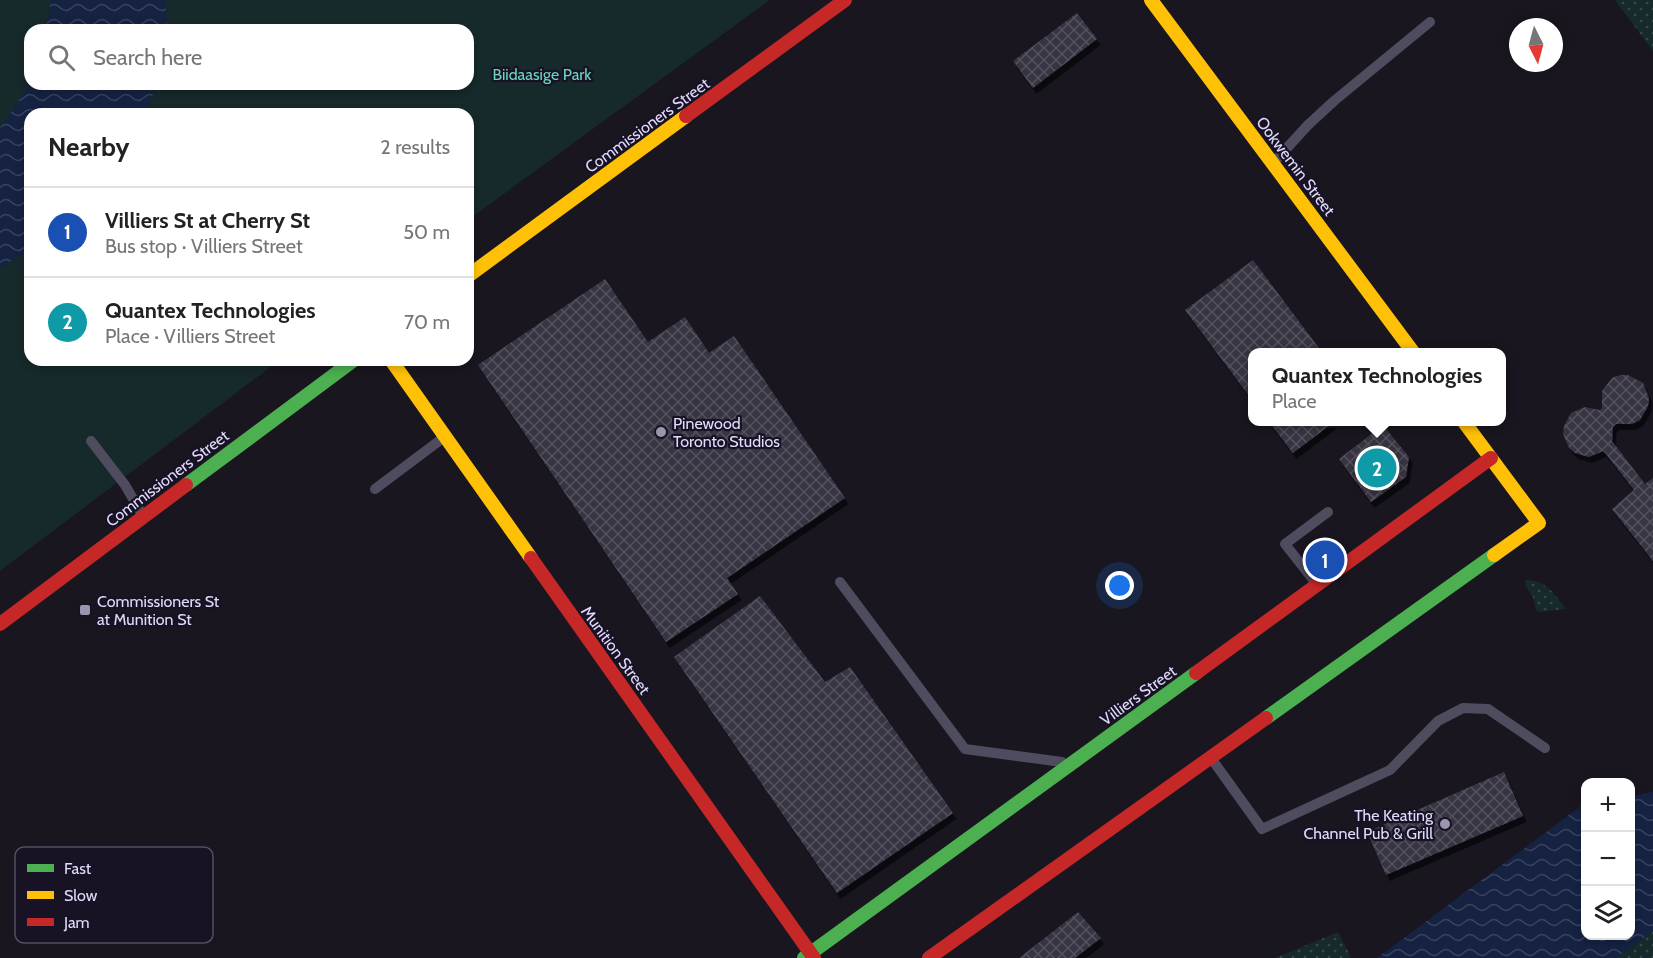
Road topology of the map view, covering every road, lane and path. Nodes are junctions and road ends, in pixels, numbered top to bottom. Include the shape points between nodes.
1 (845, 0) edge
2 (1151, 0) edge
3 (1430, 22) dead end
4 (1274, 162) junction
5 (474, 272) edge
6 (1410, 348) edge
7 (346, 366) edge
8 (395, 366) edge
9 (1467, 426) edge
10 (446, 436) junction
11 (91, 441) dead end
12 (1491, 458) junction
13 (375, 489) dead end
14 (1328, 512) dead end
15 (143, 516) junction
16 (840, 582) dead end
17 (1317, 585) junction
18 (0, 624) edge
19 (1545, 748) dead end
20 (1211, 758) junction
21 (1071, 764) junction
22 (810, 956) edge
23 (929, 958) edge

1 - 5 street, Commissioners Street
2 - 4 street, Ookwemin Street
3 - 4 lane via 1334,100
4 - 6 street, Ookwemin Street
7 - 15 street, Commissioners Street
8 - 10 street, Munition Street
9 - 12 street
10 - 13 lane
10 - 22 street, Munition Street
11 - 15 lane
12 - 17 street, Villiers Street
12 - 20 street via 1539,523
14 - 17 lane via 1285,544
15 - 18 street, Commissioners Street
16 - 21 lane via 965,749
17 - 21 street, Villiers Street
19 - 20 lane via 1488,709 1463,708 1438,721 1390,770 1262,829
20 - 23 street
21 - 22 street, Villiers Street

